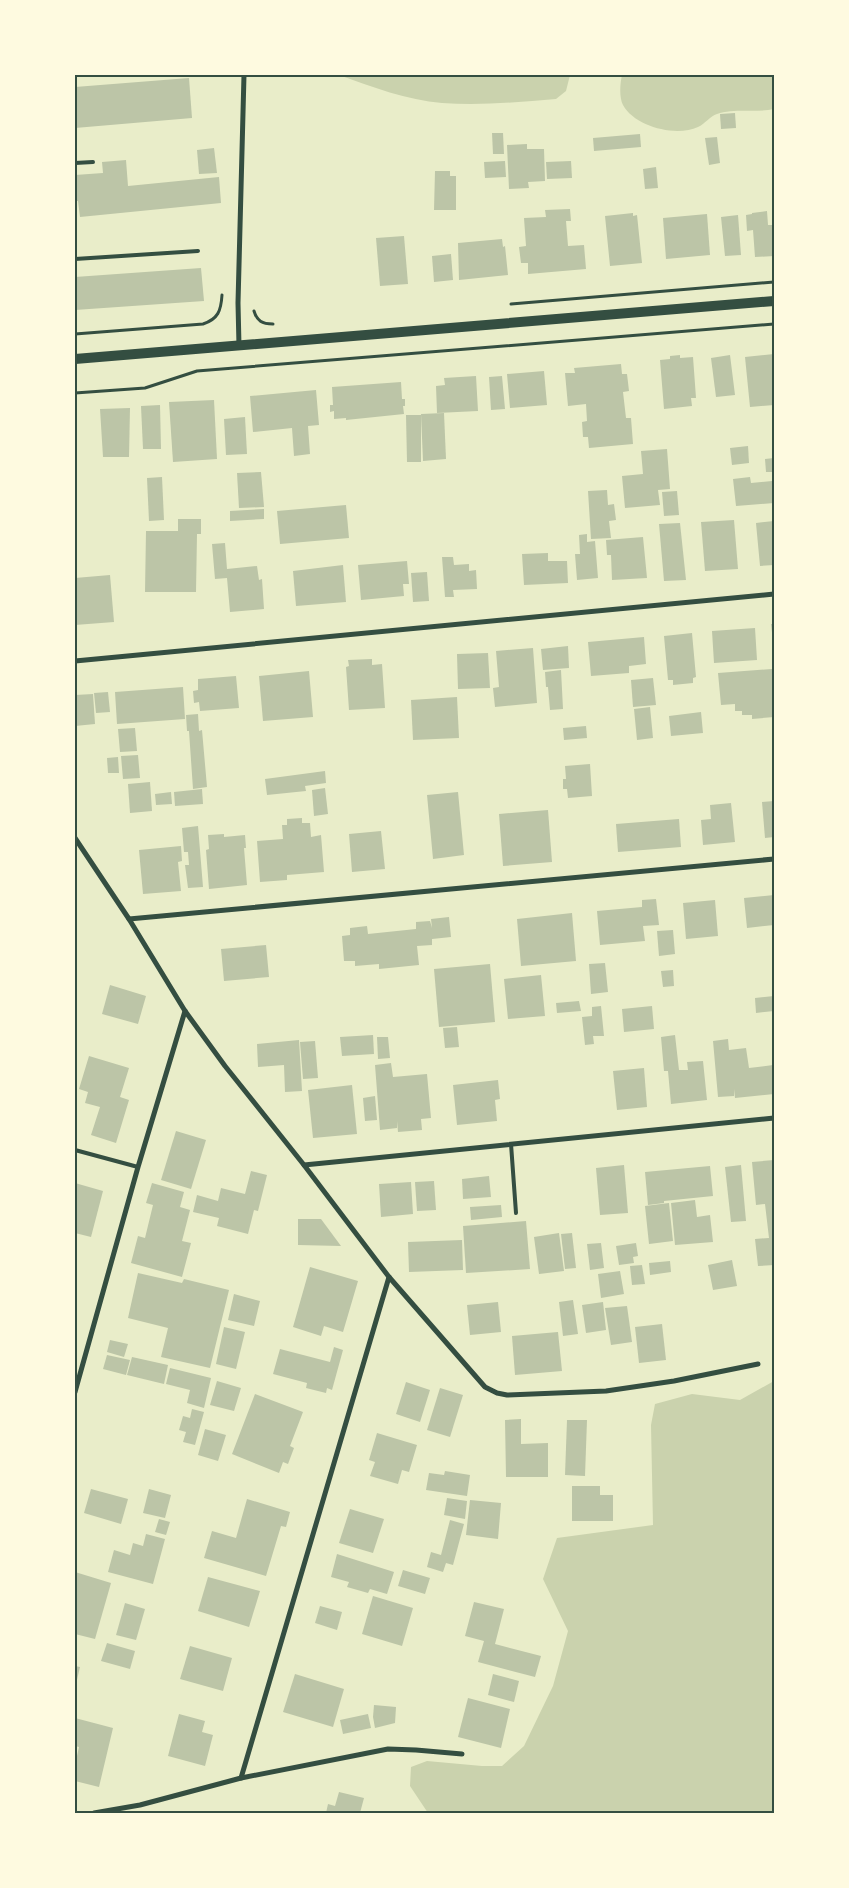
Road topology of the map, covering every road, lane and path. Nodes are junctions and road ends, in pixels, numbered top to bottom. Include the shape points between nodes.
1 (244, 75) edge
2 (93, 162) dead end
3 (75, 163) edge
4 (198, 251) dead end
5 (75, 259) edge
6 (774, 282) edge
7 (774, 301) edge
8 (505, 304) dead end
9 (254, 307) dead end
10 (280, 323) dead end
11 (774, 324) edge
12 (239, 346) junction
13 (75, 359) edge
14 (75, 393) edge
15 (774, 594) edge
16 (75, 661) edge
17 (75, 838) edge
18 (774, 859) edge
19 (130, 919) junction
20 (185, 1011) junction
21 (774, 1118) edge
22 (511, 1144) junction
23 (75, 1150) edge
24 (304, 1165) junction
25 (138, 1167) junction
26 (516, 1212) dead end
27 (389, 1277) junction
28 (758, 1364) dead end
29 (75, 1392) edge
30 (462, 1754) dead end
31 (241, 1778) junction
32 (94, 1813) edge

1 - 12 street
2 - 3 lane
4 - 5 lane
6 - 8 path
7 - 12 main road
9 - 10 path via 257,318 263,323
11 - 14 path via 197,371 145,388
12 - 13 main road
15 - 16 street
17 - 19 street
18 - 19 street
19 - 20 street
20 - 24 street
20 - 25 street
21 - 22 street
22 - 24 street
22 - 26 lane
23 - 25 lane
24 - 27 street
25 - 29 street
27 - 28 street via 485,1387 507,1396 606,1391
27 - 31 street
30 - 31 street via 388,1750
31 - 32 street via 140,1805

